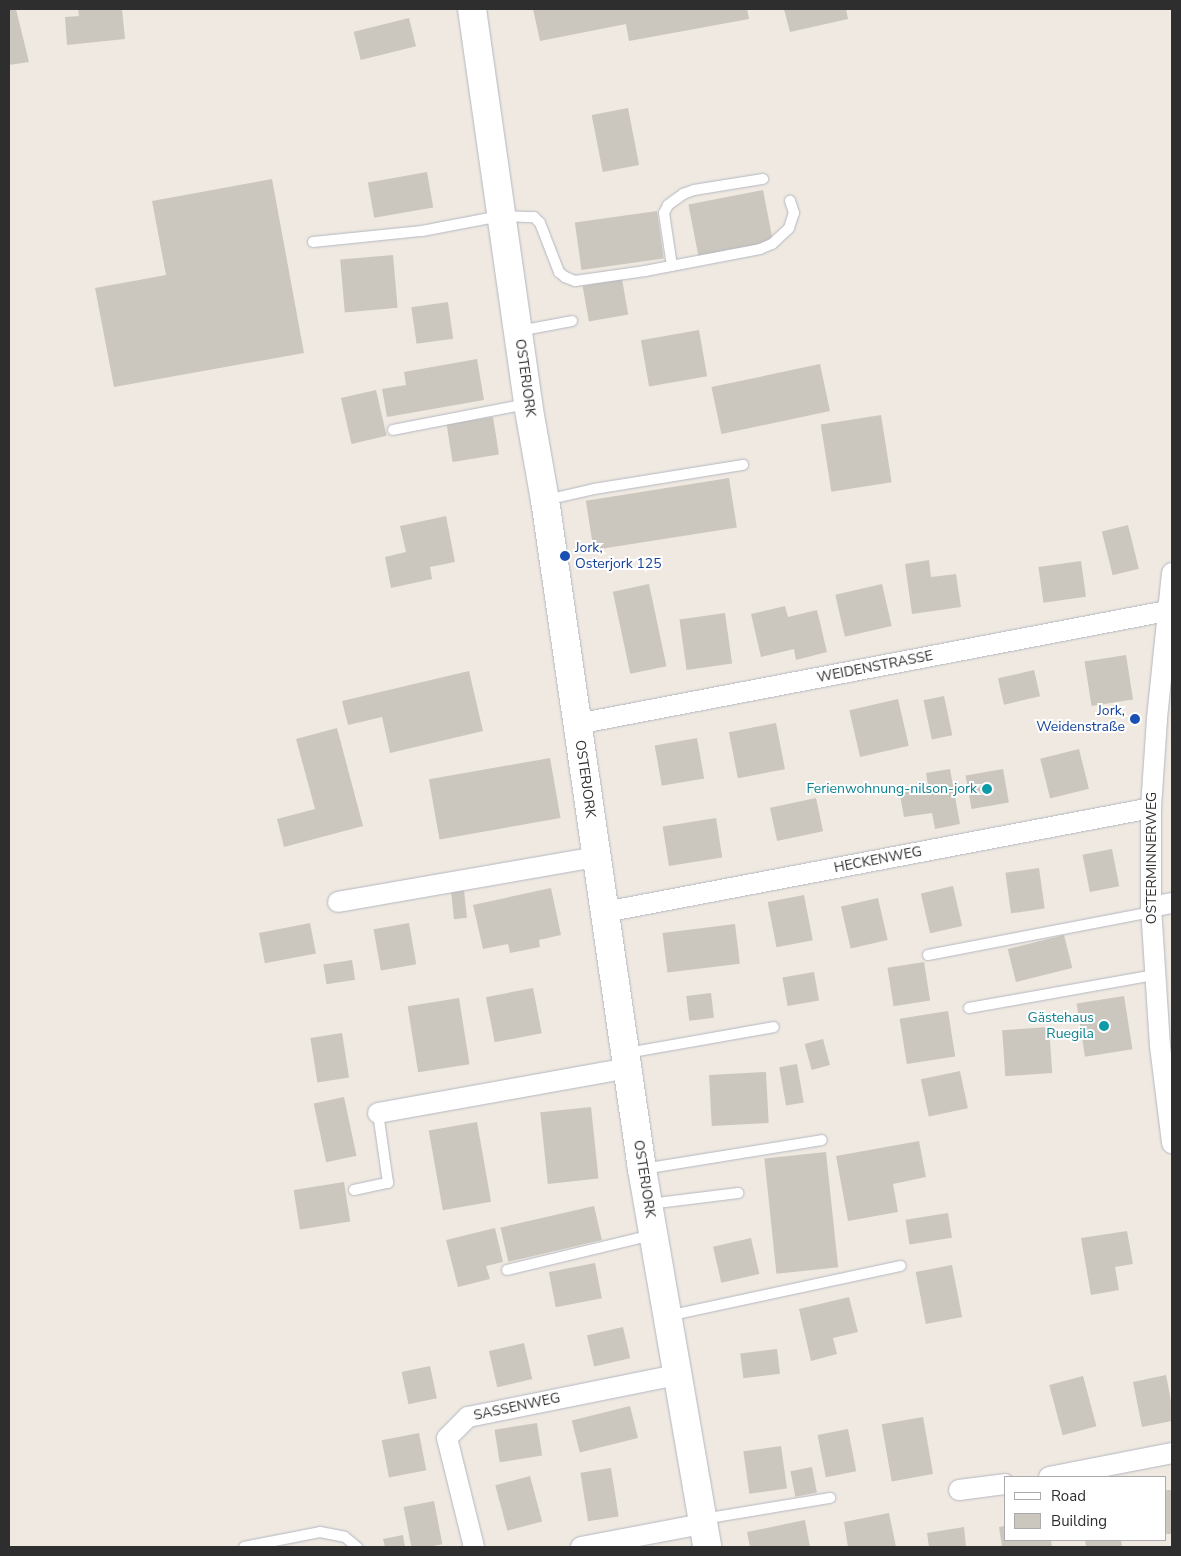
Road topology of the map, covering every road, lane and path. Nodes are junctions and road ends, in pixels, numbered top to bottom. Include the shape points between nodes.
1 (472, 9) edge
2 (763, 179) dead end
3 (790, 200) dead end
4 (502, 216) junction
5 (313, 242) dead end
6 (672, 266) junction
7 (572, 321) dead end
8 (518, 332) junction
9 (528, 404) junction
10 (393, 430) dead end
11 (743, 465) dead end
12 (545, 500) junction
13 (1172, 573) edge
14 (1170, 610) edge
15 (577, 724) junction
16 (1151, 808) junction
17 (596, 856) junction
18 (338, 902) dead end
19 (1172, 903) edge
20 (1151, 909) junction
21 (605, 912) junction
22 (928, 955) dead end
23 (1155, 975) junction
24 (969, 1008) dead end
25 (774, 1027) dead end
26 (628, 1061) junction
27 (378, 1113) joint
28 (822, 1140) dead end
29 (1172, 1143) edge
30 (642, 1169) junction
31 (354, 1190) dead end
32 (738, 1193) dead end
33 (648, 1204) junction
34 (653, 1235) junction
35 (901, 1266) dead end
36 (507, 1270) dead end
37 (666, 1317) junction
38 (676, 1375) junction
39 (1172, 1453) edge
40 (1054, 1476) edge
41 (1004, 1484) edge
42 (959, 1490) dead end
43 (830, 1498) dead end
44 (703, 1530) edge
45 (244, 1547) edge
46 (358, 1547) edge
47 (474, 1547) edge
48 (581, 1547) edge

1 - 4 main road, OSTERJORK
2 - 6 lane via 694,190 668,205 664,213
3 - 6 lane via 794,213 792,222 772,244
4 - 5 lane via 422,231
4 - 6 lane via 534,217 540,223 559,272 575,281
4 - 8 main road, OSTERJORK
7 - 8 lane
8 - 9 main road, OSTERJORK
9 - 10 lane
9 - 12 main road, OSTERJORK
11 - 12 lane
12 - 15 main road, OSTERJORK
13 - 14 street, OSTERMINNERWEG
14 - 15 street, WEIDENSTRASSE
14 - 16 street, OSTERMINNERWEG
15 - 17 main road, OSTERJORK
16 - 20 street, OSTERMINNERWEG
16 - 21 street, HECKENWEG
17 - 18 street
17 - 21 main road, OSTERJORK
19 - 20 street
20 - 22 lane
20 - 23 street, OSTERMINNERWEG
21 - 26 main road, OSTERJORK
23 - 24 lane
23 - 29 street, OSTERMINNERWEG
25 - 26 lane
26 - 27 street
26 - 30 main road, OSTERJORK
27 - 31 lane via 388,1183
28 - 30 lane
30 - 33 main road, OSTERJORK
32 - 33 lane
33 - 34 main road, OSTERJORK
34 - 36 lane
34 - 37 main road, OSTERJORK
35 - 37 lane
37 - 38 main road, OSTERJORK
38 - 44 main road, OSTERJORK
38 - 47 street, SASSENWEG via 468,1417 448,1438
39 - 40 street
41 - 42 street
43 - 44 lane
44 - 48 street
45 - 46 lane via 320,1532 345,1537

